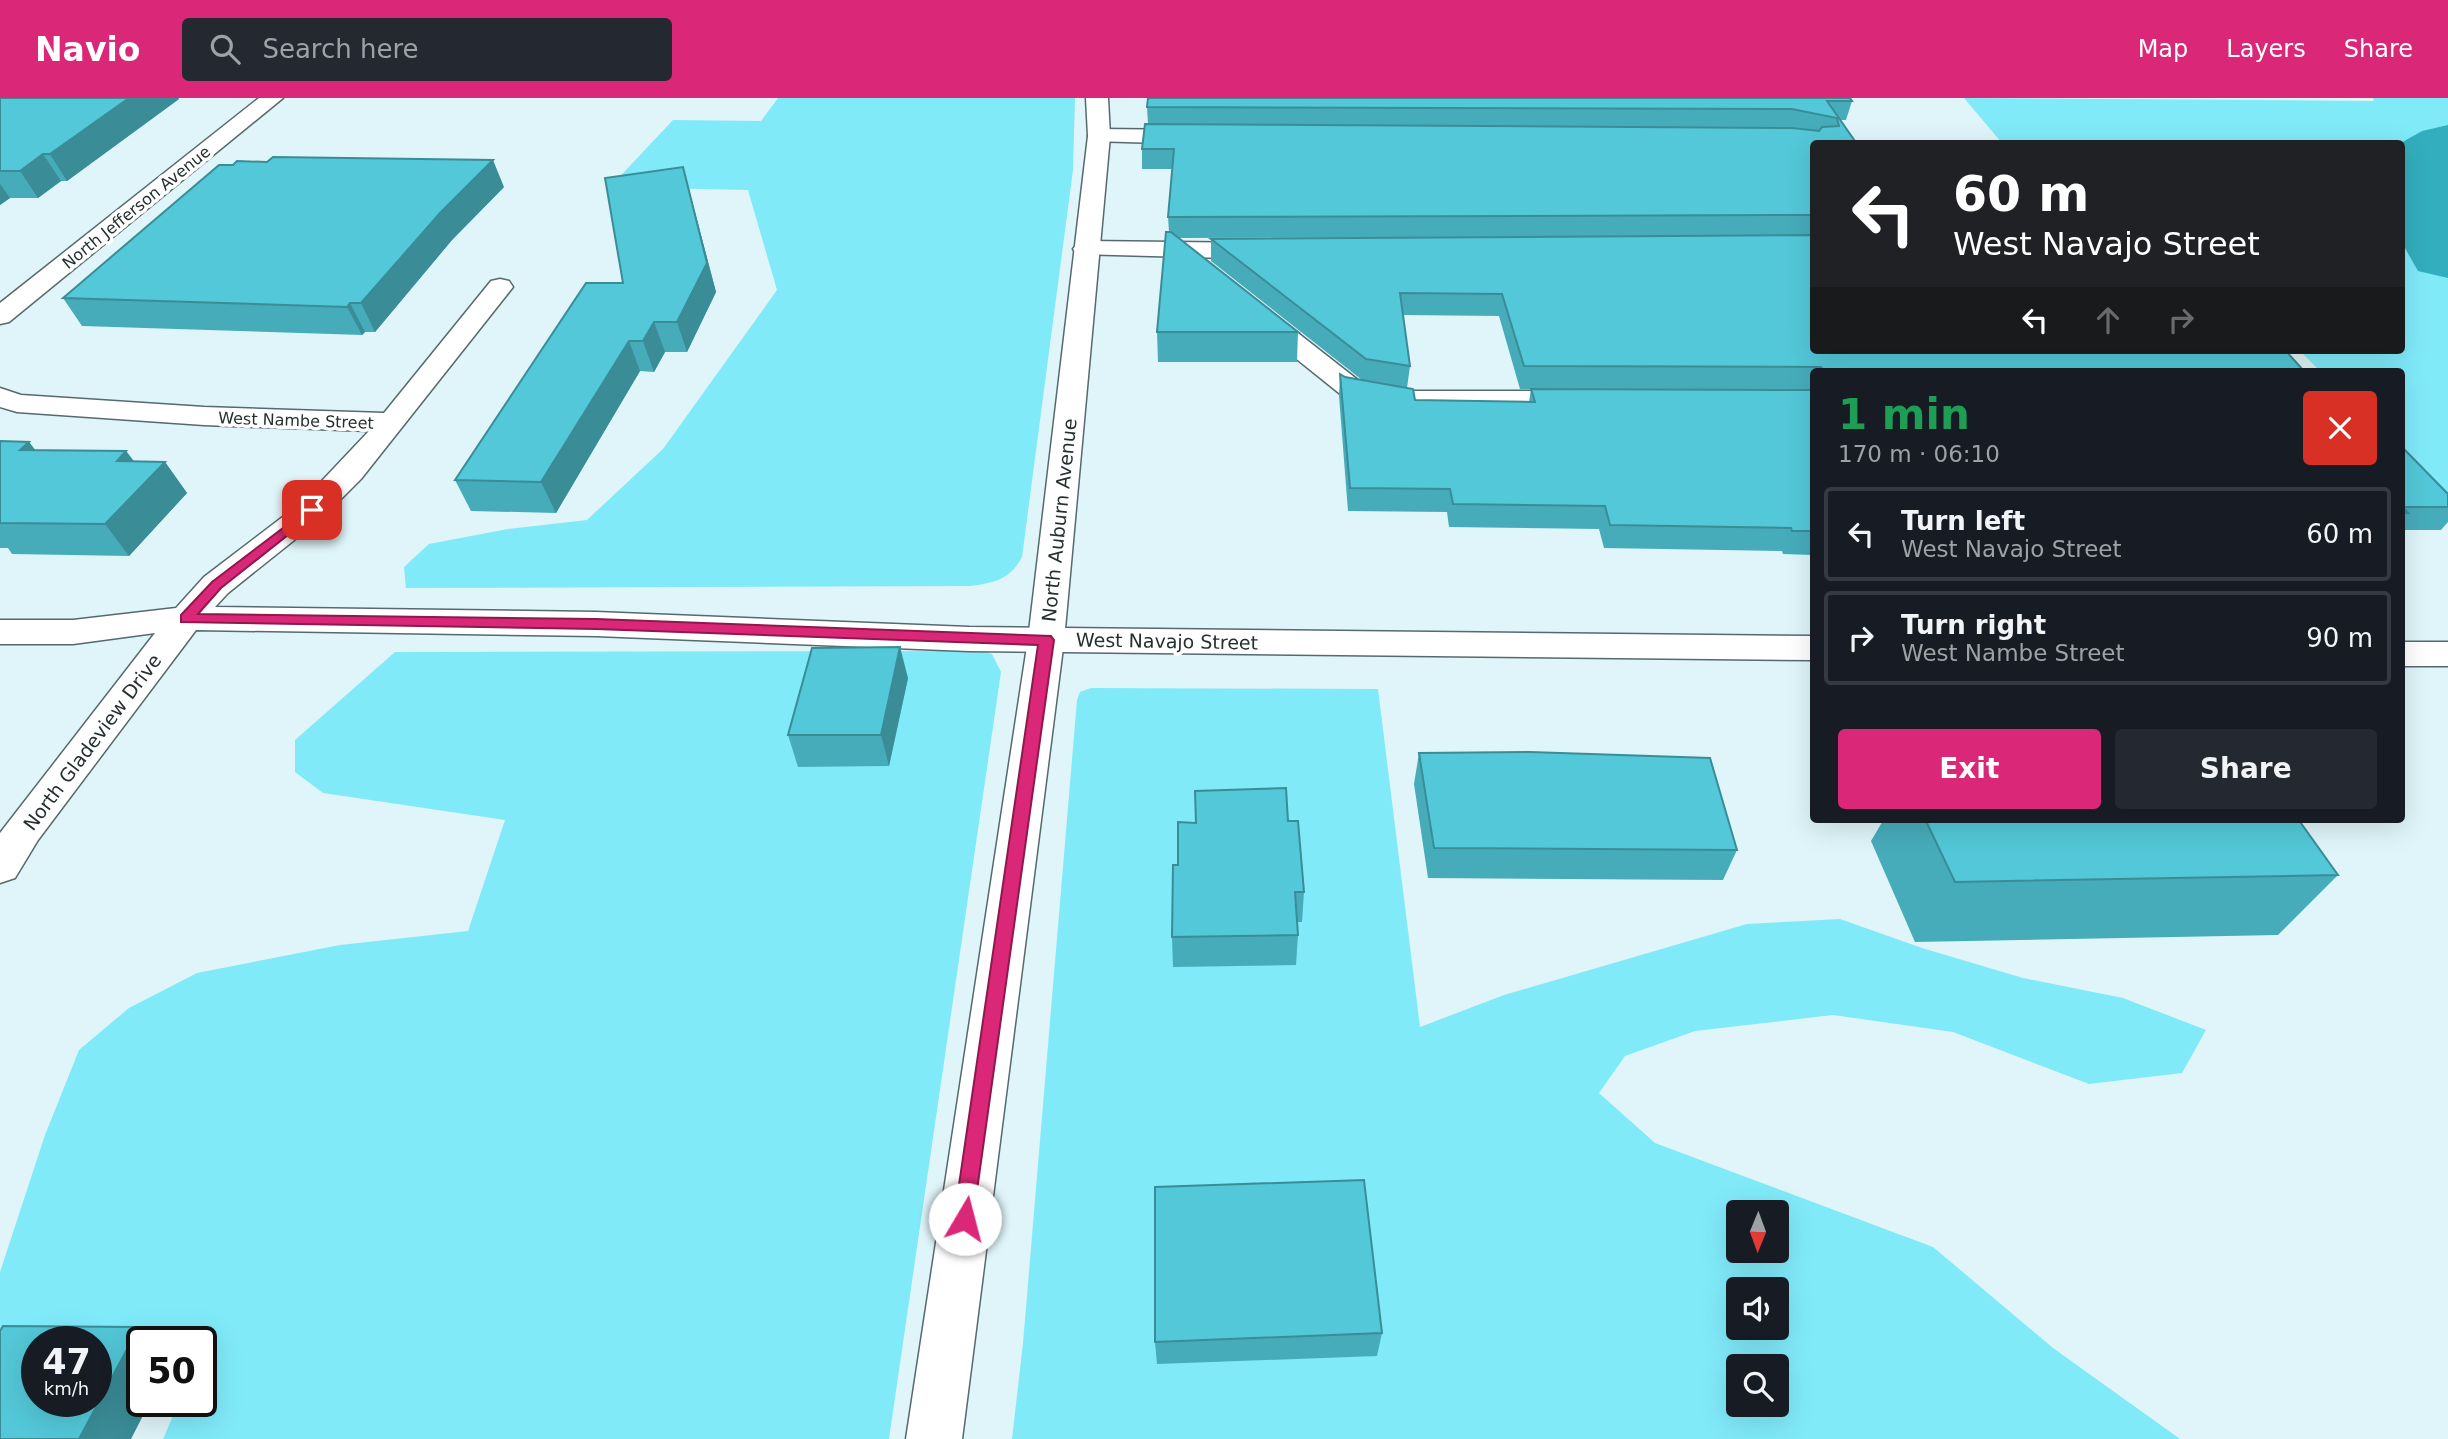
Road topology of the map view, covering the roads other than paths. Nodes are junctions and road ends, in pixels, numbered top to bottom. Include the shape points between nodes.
1 (271, 98) edge
2 (1097, 98) edge
3 (1099, 136) junction
4 (1222, 137) edge
5 (1086, 249) junction
6 (1289, 250) edge
7 (1179, 251) junction
8 (1212, 278) edge
9 (500, 287) dead end
10 (1234, 295) edge
11 (0, 316) edge
12 (0, 397) edge
13 (1610, 400) edge
14 (392, 422) junction
15 (186, 618) junction
16 (0, 632) edge
17 (1046, 640) junction
18 (1810, 648) edge
19 (2405, 654) edge
20 (2448, 654) edge
21 (0, 867) edge
22 (934, 1439) edge

1 - 11 street, North Jefferson Avenue
2 - 3 street, North Auburn Avenue
3 - 4 street
3 - 5 street, North Auburn Avenue
5 - 7 street
5 - 17 street, North Auburn Avenue
6 - 7 street
7 - 8 street
9 - 14 street
10 - 13 street via 1354,391 1406,400
12 - 14 street, West Nambe Street via 151,414
14 - 15 street, West Nambe Street via 312,510 216,585
15 - 16 street, West Navajo Street via 73,632
15 - 17 street, West Navajo Street via 596,624
15 - 21 street, North Gladeview Drive via 24,829
17 - 18 street, West Navajo Street
17 - 22 street, North Auburn Avenue
19 - 20 street

